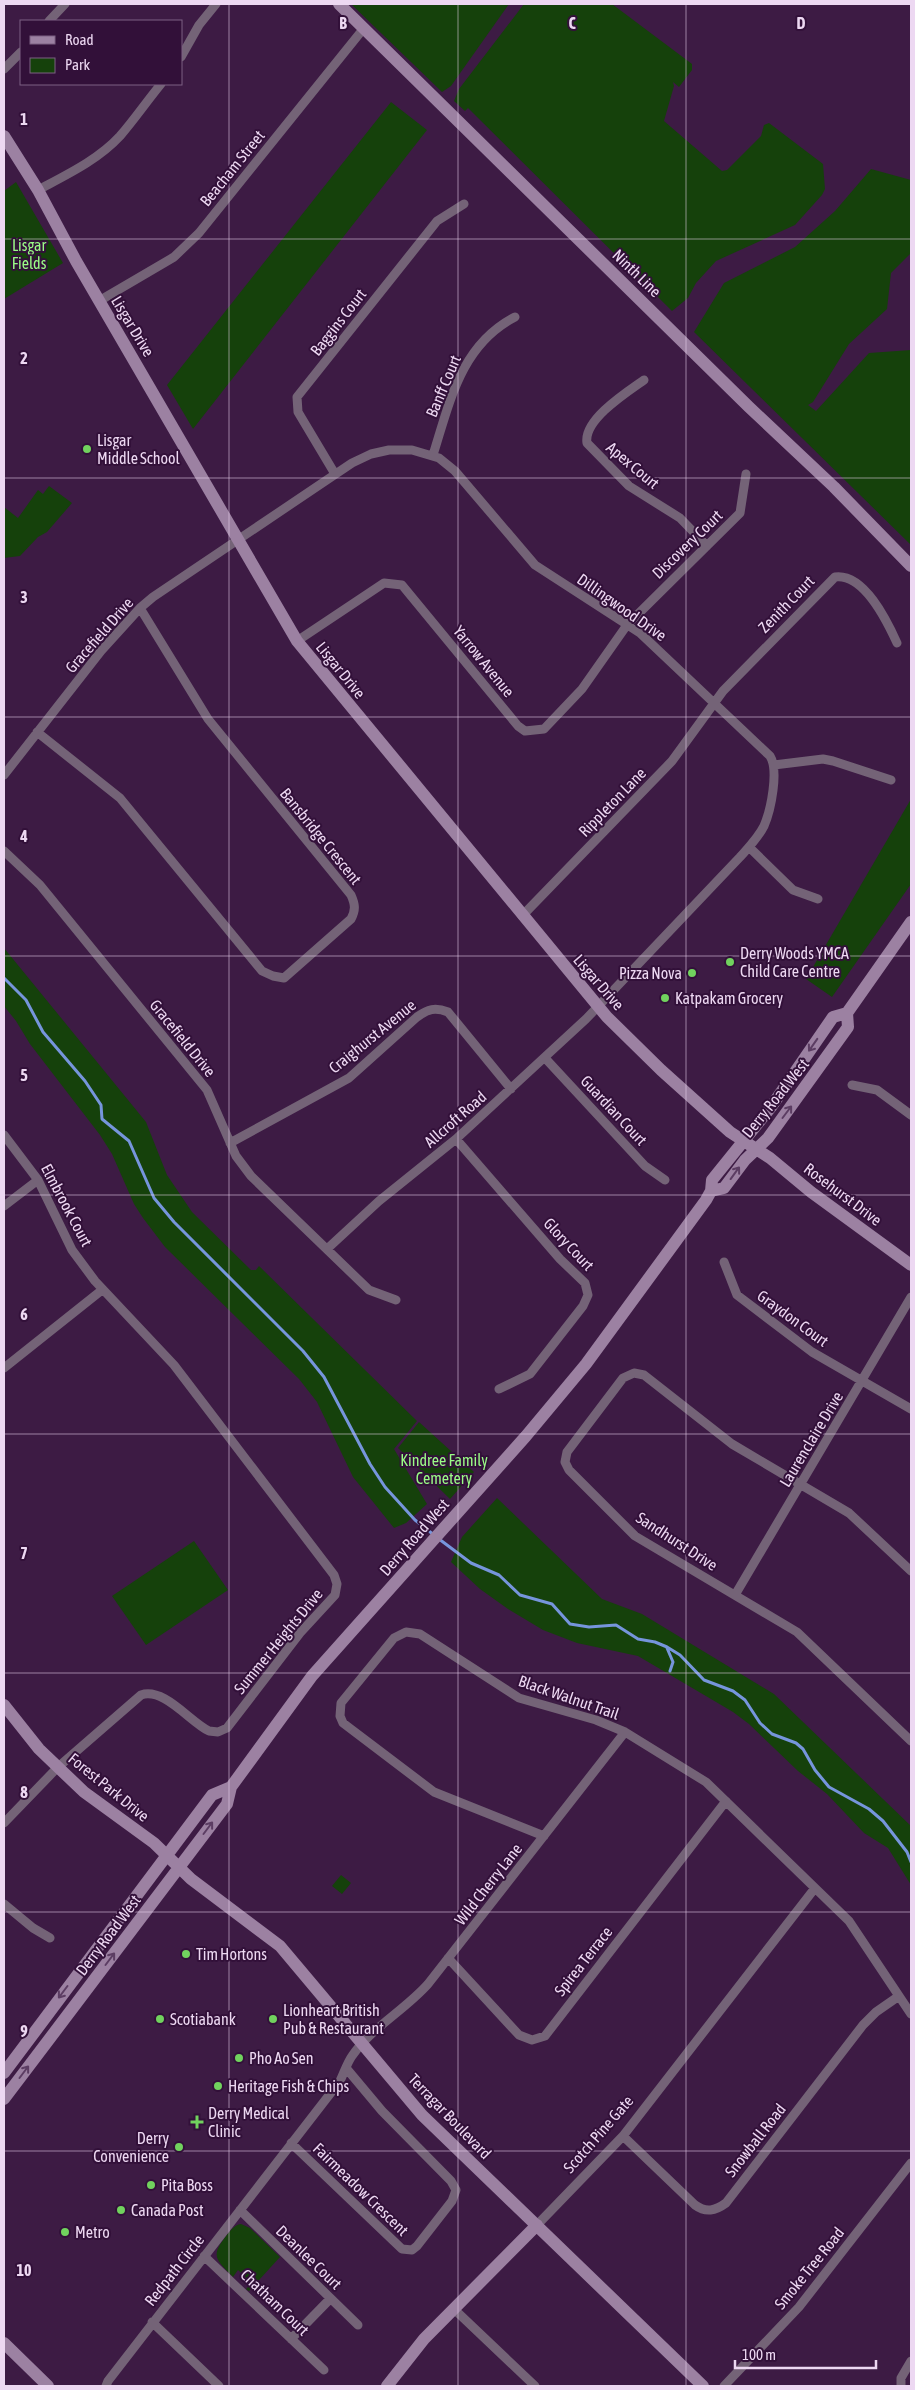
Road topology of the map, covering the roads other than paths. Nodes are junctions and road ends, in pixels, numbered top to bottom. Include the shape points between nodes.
1 (65, 4) edge
2 (216, 4) edge
3 (339, 4) edge
4 (50, 20) edge
5 (364, 28) junction
6 (20, 53) edge
7 (182, 55) edge
8 (4, 70) edge
9 (160, 85) edge
10 (4, 136) edge
11 (38, 190) junction
12 (464, 204) dead end
13 (99, 301) junction
14 (515, 317) dead end
15 (644, 380) dead end
16 (433, 455) junction
17 (335, 474) junction
18 (746, 474) dead end
19 (239, 540) junction
20 (707, 546) junction
21 (911, 566) edge
22 (140, 608) junction
23 (627, 625) junction
24 (297, 641) junction
25 (897, 644) dead end
26 (715, 703) junction
27 (37, 732) junction
28 (774, 765) junction
29 (4, 775) edge
30 (891, 780) dead end
31 (749, 847) junction
32 (4, 850) edge
33 (818, 899) dead end
34 (522, 916) junction
35 (911, 922) edge
36 (598, 1006) junction
37 (847, 1013) junction
38 (544, 1058) junction
39 (852, 1085) dead end
40 (510, 1089) junction
41 (911, 1115) edge
42 (4, 1136) edge
43 (456, 1139) junction
44 (742, 1140) junction
45 (230, 1143) junction
46 (756, 1148) junction
47 (38, 1180) junction
48 (664, 1180) dead end
49 (712, 1191) junction
50 (4, 1206) edge
51 (327, 1249) junction
52 (724, 1262) dead end
53 (911, 1265) edge
54 (102, 1290) junction
55 (911, 1297) edge
56 (396, 1300) dead end
57 (4, 1368) edge
58 (863, 1382) junction
59 (500, 1389) dead end
60 (911, 1409) edge
61 (801, 1486) junction
62 (911, 1571) edge
63 (735, 1595) junction
64 (4, 1705) edge
65 (625, 1732) junction
66 (911, 1741) edge
67 (57, 1768) junction
68 (231, 1787) junction
69 (726, 1801) junction
70 (4, 1823) edge
71 (544, 1836) junction
72 (167, 1855) junction
73 (179, 1867) junction
74 (815, 1888) junction
75 (4, 1904) edge
76 (50, 1938) dead end
77 (448, 1958) junction
78 (899, 1996) junction
79 (911, 2014) edge
80 (363, 2044) junction
81 (346, 2068) junction
82 (4, 2073) edge
83 (4, 2099) edge
84 (622, 2136) junction
85 (291, 2143) junction
86 (911, 2163) edge
87 (240, 2210) junction
88 (537, 2225) junction
89 (204, 2256) junction
90 (330, 2298) junction
91 (455, 2310) junction
92 (152, 2322) junction
93 (358, 2325) dead end
94 (291, 2339) junction
95 (4, 2343) edge
96 (911, 2361) edge
97 (324, 2370) dead end
98 (530, 2385) edge
99 (48, 2386) edge
100 (106, 2386) edge
101 (219, 2386) edge
102 (387, 2386) edge
103 (703, 2386) edge
104 (724, 2386) edge
105 (901, 2386) edge

1 - 4 street
2 - 7 street via 199,24
3 - 5 main road, Ninth Line
5 - 13 street, Beacham Street via 199,233 174,257
5 - 21 main road, Ninth Line
6 - 8 street
9 - 11 street via 108,147
10 - 11 main road, Lisgar Drive
11 - 13 main road, Lisgar Drive
12 - 17 street, Baggins Court via 437,221 297,397 298,412
13 - 19 main road, Lisgar Drive
14 - 16 street, Banff Court via 489,333 470,358 458,382
15 - 20 street, Apex Court via 618,398 588,428 587,443 629,486 680,518
16 - 17 street, Dillingwood Drive via 412,450 379,452 362,457
16 - 23 street, Dillingwood Drive via 456,471 535,565
17 - 19 street, Dillingwood Drive
18 - 20 street, Discovery Court via 740,513
19 - 22 street, Gracefield Drive
19 - 24 main road, Lisgar Drive
20 - 23 street, Discovery Court
22 - 27 street, Gracefield Drive
22 - 27 street, Bansbridge Crescent via 208,720 351,895 355,912 351,919 284,978 262,971 120,798
23 - 24 street, Yarrow Avenue via 582,689 544,729 535,732 518,726 402,585 384,583
23 - 26 street, Dillingwood Drive via 664,654
24 - 34 main road, Lisgar Drive
25 - 26 street, Zenith Court via 884,614 856,582 850,577 835,577
26 - 28 street, Dillingwood Drive via 770,756
26 - 34 street, Rippleton Lane via 672,761
27 - 29 street, Gracefield Drive
28 - 30 street via 833,760
28 - 31 street via 767,818
31 - 33 street via 793,890
31 - 36 street
32 - 45 street, Gracefield Drive via 40,886 207,1090
34 - 36 main road, Lisgar Drive
35 - 37 main road, Derry Road West
36 - 38 street, Allcroft Road
36 - 44 main road, Lisgar Drive via 661,1070
37 -> 44 main road, Derry Road West via 833,1017 771,1107
46 -> 37 main road, Derry Road West via 768,1138 848,1027
38 - 40 street, Allcroft Road
38 - 48 street, Guardian Court via 645,1166
39 - 41 street via 877,1090
40 - 43 street, Allcroft Road
40 - 45 street, Craighurst Avenue via 448,1012 438,1008 417,1017 349,1078
42 - 47 street, Elmbrook Court
43 - 51 street, Allcroft Road via 384,1196
43 - 59 street, Glory Court via 588,1288 586,1301 530,1374
44 - 46 main road, Lisgar Drive
44 - 49 main road, Derry Road West via 712,1180
45 - 51 street, Gracefield Drive via 250,1176
49 -> 46 main road, Derry Road West via 724,1188
46 - 53 main road, Rosehurst Drive
47 - 50 street
47 - 54 street, Elmbrook Court via 72,1250
49 - 68 main road, Derry Road West via 586,1364 312,1676
51 - 56 street, Gracefield Drive via 369,1290
52 - 58 street, Graydon Court via 737,1295 812,1352
54 - 57 street
54 - 67 street, Summer Heights Drive via 174,1365 334,1575 336,1589 227,1728 209,1731 162,1697 145,1694
55 - 58 street, Laurenclaire Drive
58 - 60 street, Graydon Court
58 - 61 street, Laurenclaire Drive
61 - 62 street, Sandhurst Drive via 849,1513
61 - 63 street, Laurenclaire Drive
61 - 63 street, Sandhurst Drive via 732,1444 644,1375 634,1373 623,1378 567,1452 565,1462 569,1470 635,1536
63 - 66 street, Sandhurst Drive via 797,1632
64 - 67 main road, Forest Park Drive
65 - 69 street, Black Walnut Trail via 693,1772
65 - 71 street, Wild Cherry Lane
65 - 71 street, Black Walnut Trail via 602,1722 518,1698 414,1632 394,1638 341,1703 340,1716 344,1724 434,1792
67 - 70 street
67 - 72 main road, Forest Park Drive
68 - 72 main road, Derry Road West via 212,1795
73 -> 68 main road, Derry Road West via 227,1804
69 - 74 street, Black Walnut Trail
69 - 77 street, Spirea Terrace via 545,2036 532,2040 519,2035
71 - 77 street, Wild Cherry Lane
72 - 73 main road, Forest Park Drive
72 -> 82 main road, Derry Road West
73 - 80 main road, Terragar Boulevard via 280,1946
83 -> 73 main road, Derry Road West
74 - 78 street, Black Walnut Trail via 849,1921
74 - 84 street, Scotch Pine Gate
75 - 76 street
77 - 80 street, Wild Cherry Lane via 416,1997
78 - 79 street, Black Walnut Trail
78 - 84 street, Snowball Road via 863,2025 726,2203 716,2210 702,2210 695,2205
80 - 81 street, Redpath Circle
80 - 88 main road, Terragar Boulevard via 422,2114
81 - 85 street, Redpath Circle via 340,2081
81 - 85 street, Fairmeadow Crescent via 382,2111 451,2181 456,2190 452,2200 417,2246 412,2250 402,2249
84 - 88 street, Scotch Pine Gate
85 - 87 street, Redpath Circle
86 - 104 street, Smoke Tree Road via 799,2307
87 - 89 street, Redpath Circle
87 - 90 street, Deanlee Court
88 - 91 main road, Scotch Pine Gate
88 - 103 main road, Terragar Boulevard
89 - 92 street, Redpath Circle
89 - 94 street, Chatham Court
90 - 93 street, Deanlee Court
90 - 94 street
91 - 98 street
91 - 102 main road, Scotch Pine Gate via 424,2339
92 - 100 street, Redpath Circle
92 - 101 street, Redpath Circle
94 - 97 street, Chatham Court
95 - 99 main road
96 - 105 street via 901,2378

